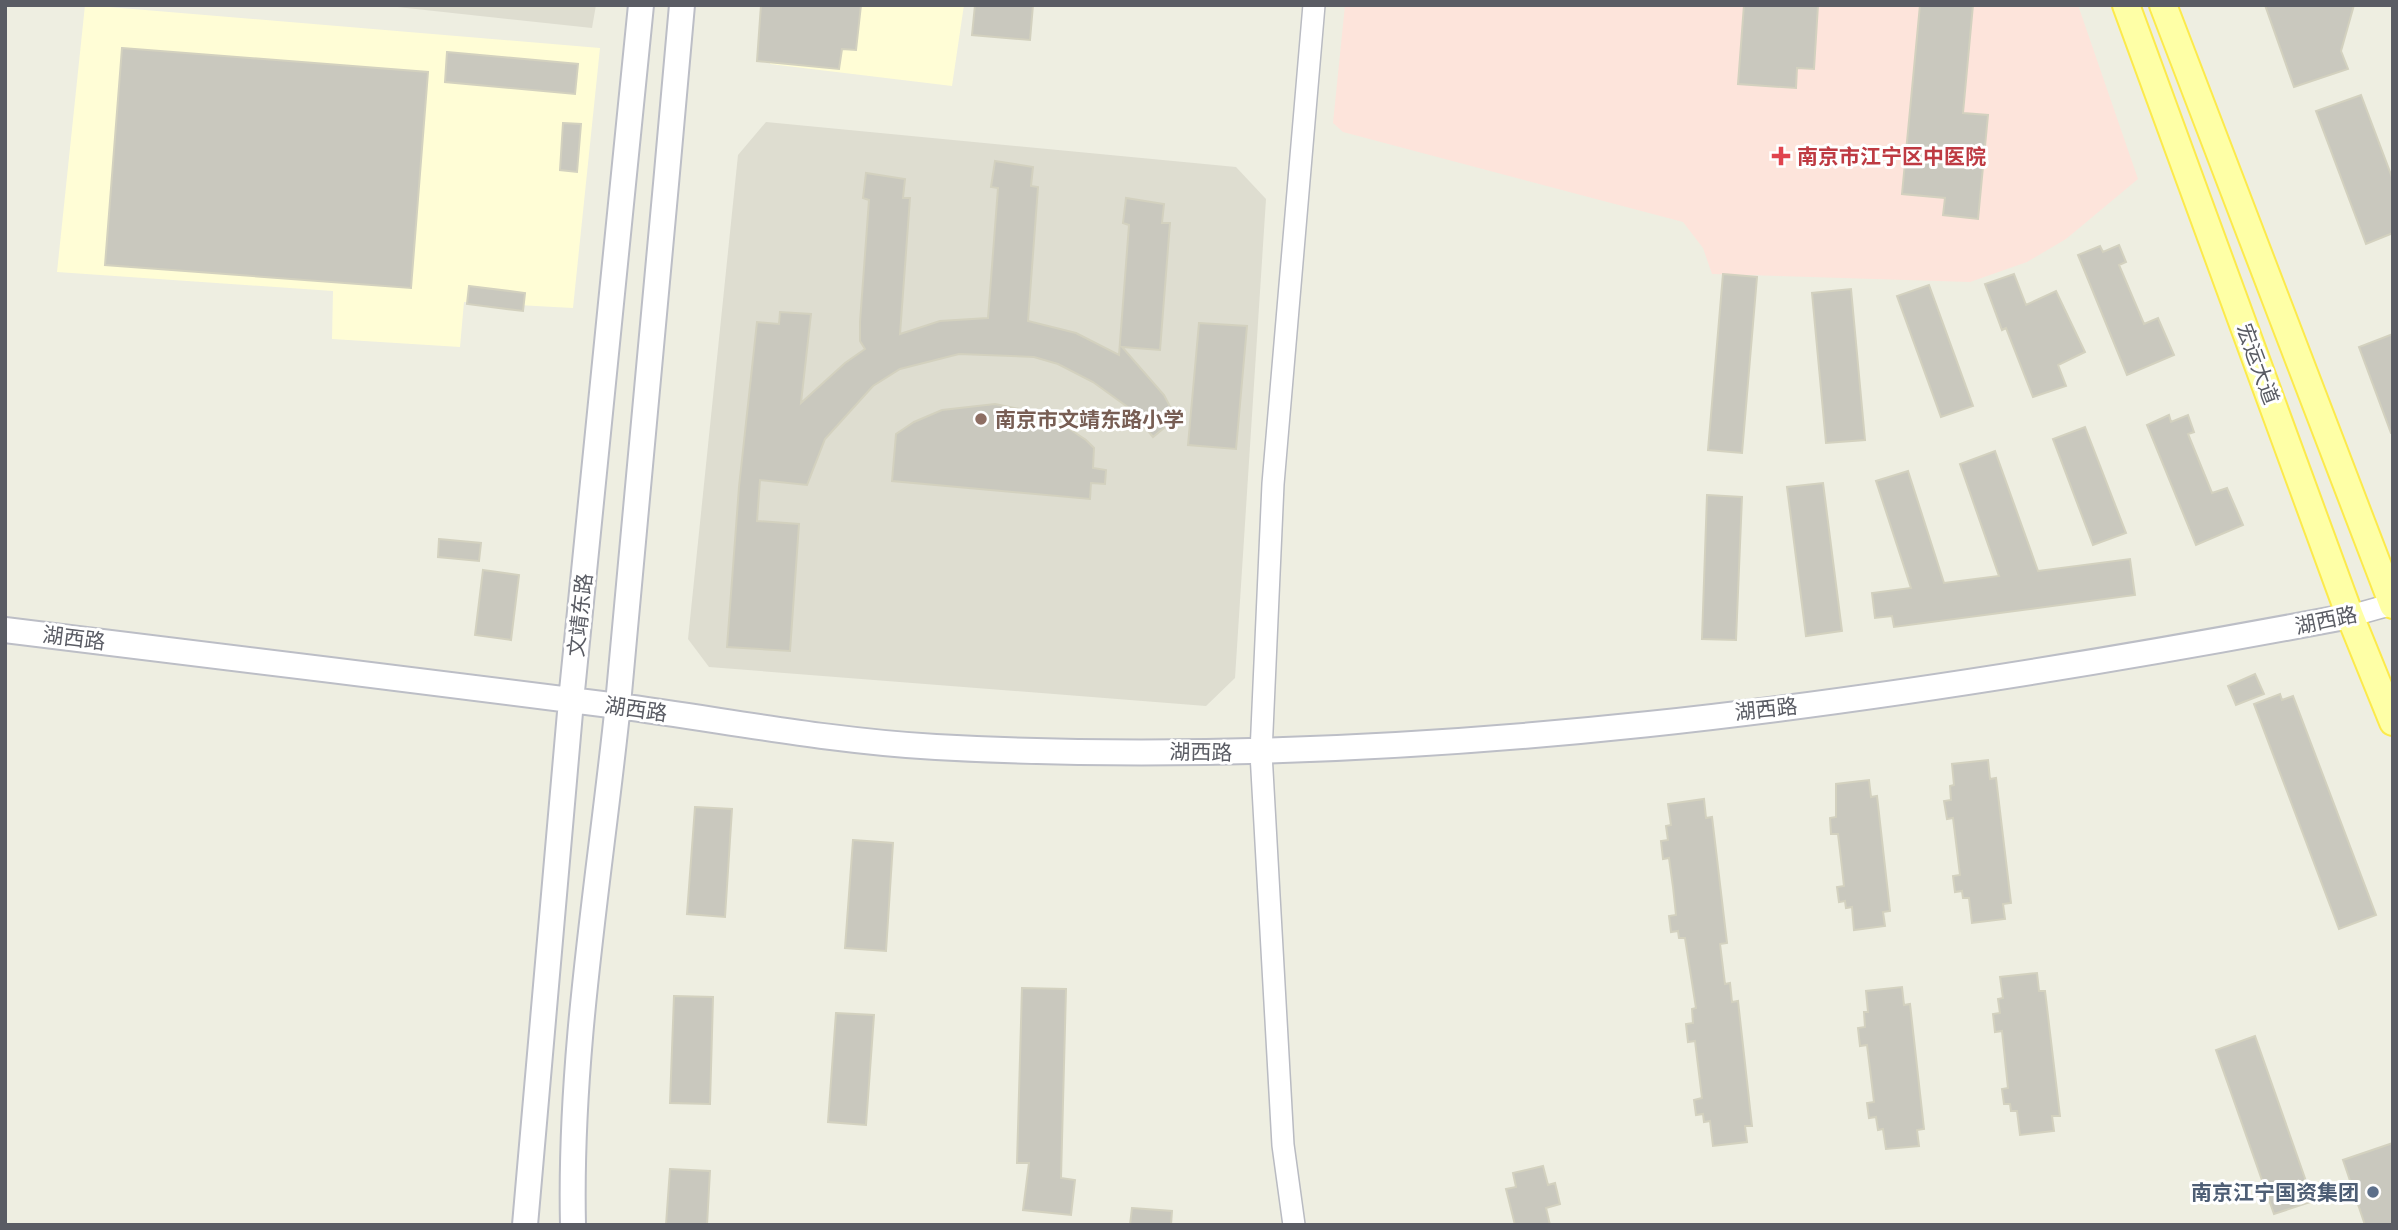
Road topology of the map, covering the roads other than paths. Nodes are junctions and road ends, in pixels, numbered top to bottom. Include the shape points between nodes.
1 (641, 5) edge
2 (682, 5) edge
3 (1314, 5) edge
4 (2126, 5) edge
5 (2162, 5) edge
6 (2393, 604) edge
7 (2350, 617) junction
8 (5, 630) edge
9 (572, 701) junction
10 (617, 706) junction
11 (2393, 722) edge
12 (1261, 753) junction
13 (525, 1225) edge
14 (573, 1225) edge
15 (1294, 1225) edge

1 - 9 main road, 文靖东路
2 - 10 main road
3 - 12 street via 1273,484
4 - 7 main road, 宏运大道
5 - 6 main road, 宏运大道
6 - 7 street, 湖西路
7 - 11 main road, 宏运大道
7 - 12 main road, 湖西路 via 2120,660 1899,694 1457,744
8 - 9 main road, 湖西路
9 - 10 main road, 湖西路
9 - 13 main road, 文靖东路
10 - 12 main road, 湖西路 via 826,737 935,747
10 - 14 main road via 589,934 571,1165
12 - 15 street via 1283,1145

